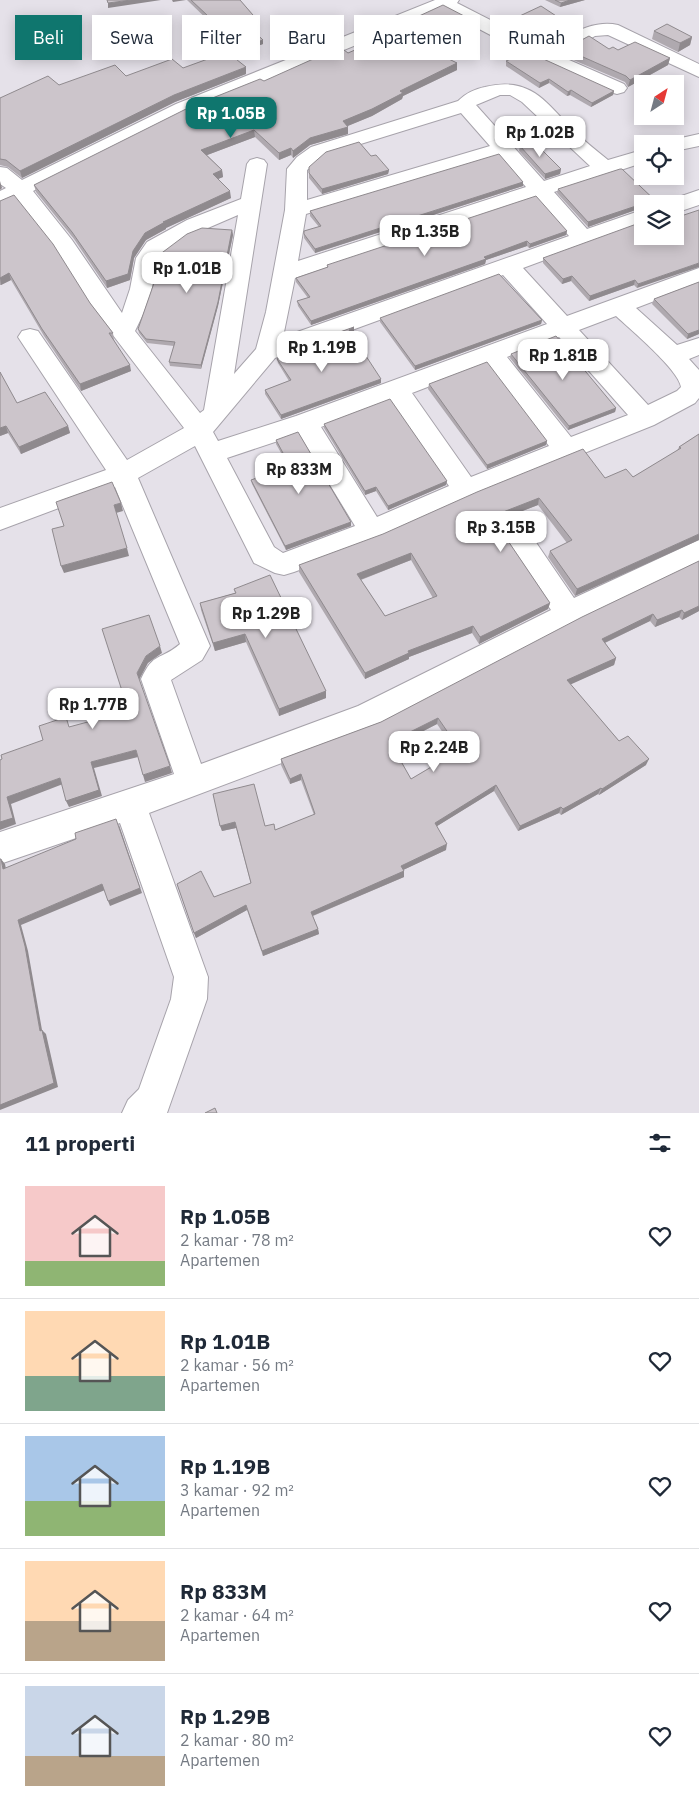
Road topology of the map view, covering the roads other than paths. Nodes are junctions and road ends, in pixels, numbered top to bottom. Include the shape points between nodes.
1 (447, 2) edge
2 (490, 25) edge
3 (583, 35) edge
4 (555, 60) edge
5 (699, 71) edge
6 (617, 88) dead end
7 (464, 105) junction
8 (699, 140) edge
9 (684, 143) edge
10 (502, 148) junction
11 (634, 159) edge
12 (257, 164) dead end
13 (604, 168) junction
14 (0, 172) edge
15 (540, 189) junction
16 (20, 190) junction
17 (699, 197) edge
18 (0, 200) edge
19 (250, 203) junction
20 (684, 203) edge
21 (296, 210) junction
22 (634, 220) edge
23 (583, 238) junction
24 (508, 266) junction
25 (284, 274) junction
26 (699, 276) edge
27 (619, 305) junction
28 (562, 326) junction
29 (123, 331) junction
30 (30, 337) dead end
31 (699, 346) edge
32 (267, 352) junction
33 (491, 353) junction
34 (673, 356) junction
35 (396, 389) junction
36 (645, 418) junction
37 (306, 424) junction
38 (209, 432) junction
39 (567, 450) junction
40 (123, 474) junction
41 (466, 490) junction
42 (0, 519) edge
43 (372, 530) junction
44 (512, 530) dead end
45 (699, 551) edge
46 (569, 614) junction
47 (192, 782) junction
48 (130, 805) junction
49 (0, 848) edge
50 (141, 1113) edge

1 - 2 street
1 - 16 street via 183,108
3 - 5 street via 591,31 611,29
4 - 6 street
7 - 10 street
7 - 13 street via 477,96 501,88 522,92
7 - 21 street via 318,151 297,169
8 - 9 street
10 - 15 street
10 - 21 street
11 - 13 street
12 - 19 street
13 - 15 street
14 - 16 street
15 - 23 street
15 - 25 street
16 - 18 street
16 - 29 street via 64,245
17 - 20 street
19 - 29 street via 194,225 154,248 148,257 137,306
19 - 38 street
21 - 25 street
22 - 23 street
23 - 24 street
24 - 28 street
24 - 32 street
25 - 32 street
26 - 27 street
27 - 28 street
27 - 34 street
28 - 33 street
28 - 36 street
29 - 38 street
30 - 40 street
31 - 34 street
32 - 38 street
33 - 35 street
33 - 39 street
34 - 36 street via 692,378 693,389 686,397
35 - 37 street
35 - 41 street
36 - 39 street
37 - 38 street
37 - 43 street
38 - 40 street
38 - 43 street via 264,555 275,562 284,564
39 - 41 street
40 - 42 street
40 - 47 street via 195,646 190,654 161,669 156,679
41 - 43 street
44 - 46 street
45 - 46 street
46 - 47 street via 369,716
47 - 48 street
48 - 49 street
48 - 50 street via 191,978 190,999 154,1100

